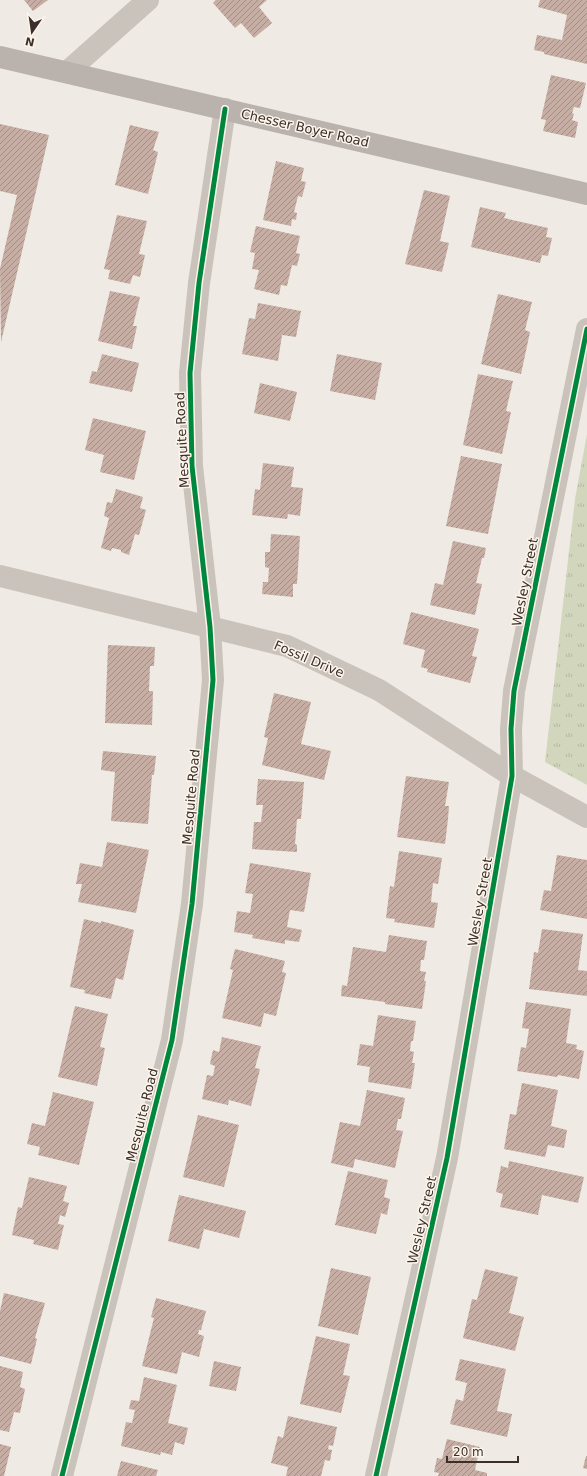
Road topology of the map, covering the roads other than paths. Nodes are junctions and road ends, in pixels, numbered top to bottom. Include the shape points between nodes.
1 (148, 0) edge
2 (0, 57) edge
3 (66, 72) junction
4 (225, 109) junction
5 (587, 194) edge
6 (587, 329) edge
7 (0, 576) edge
8 (210, 627) junction
9 (512, 776) junction
10 (587, 817) edge
11 (62, 1476) edge
12 (376, 1476) edge

1 - 3 street
2 - 3 street, Chesser Boyer Road
3 - 4 street, Chesser Boyer Road
4 - 5 street, Chesser Boyer Road
4 - 8 street, Mesquite Road via 199,283 190,373 192,466
6 - 9 street, Wesley Street via 514,691 510,729
7 - 8 street, Fossil Drive
8 - 9 street, Fossil Drive via 287,646 379,690
8 - 11 street, Mesquite Road via 212,680 192,904 172,1040
9 - 10 street, Fossil Drive
9 - 12 street, Wesley Street via 447,1158

